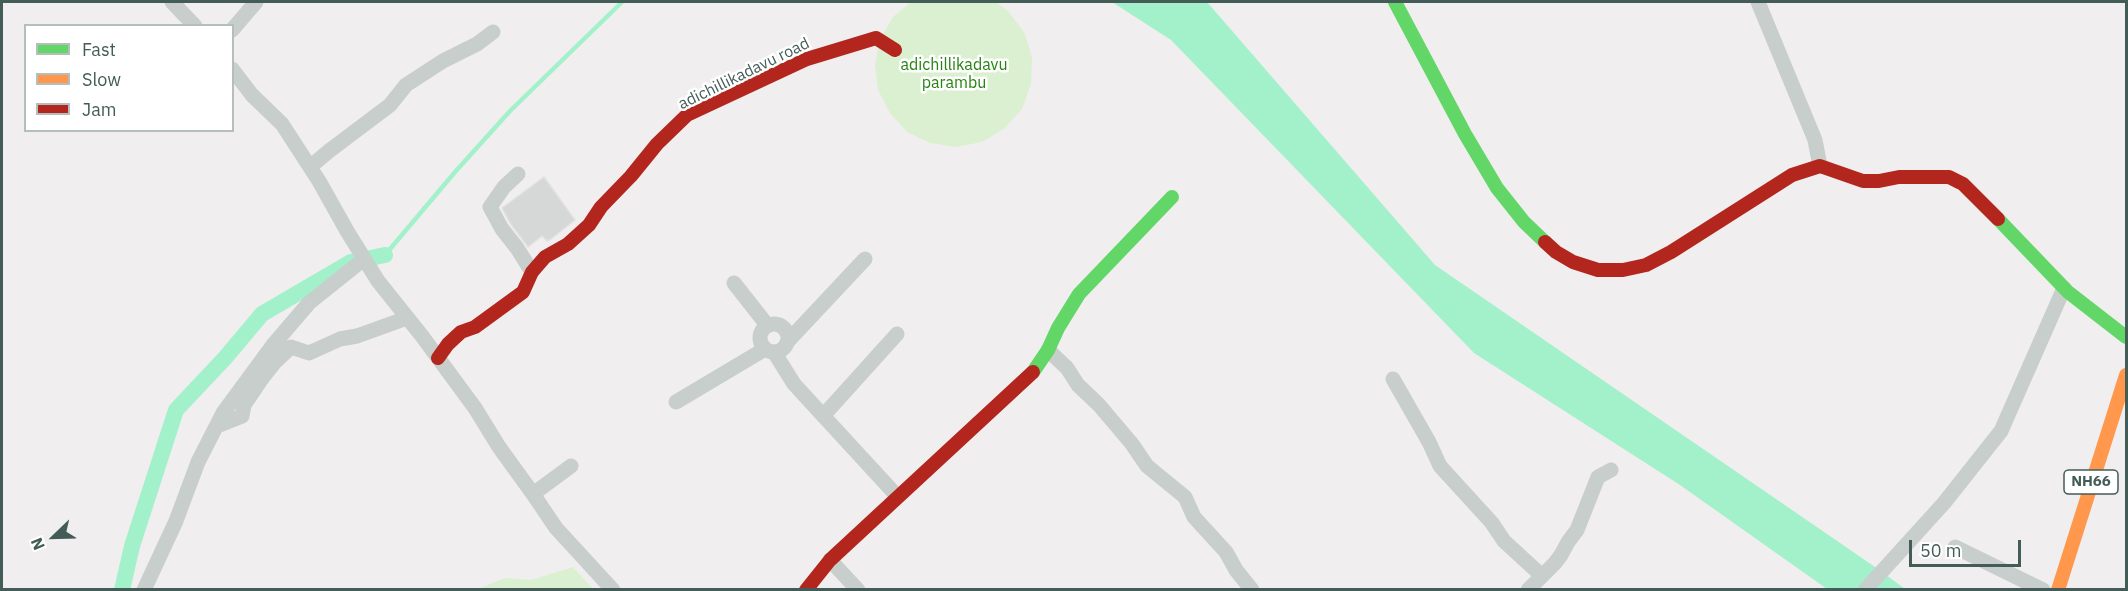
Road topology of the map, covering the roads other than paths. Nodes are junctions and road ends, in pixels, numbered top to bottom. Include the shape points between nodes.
1 (172, 2) edge
2 (256, 2) edge
3 (1395, 2) edge
4 (1758, 2) edge
5 (193, 24) edge
6 (234, 28) edge
7 (493, 32) dead end
8 (895, 50) dead end
9 (234, 72) edge
10 (1820, 166) junction
11 (310, 167) junction
12 (518, 174) dead end
13 (1172, 197) dead end
14 (364, 259) junction
15 (865, 259) dead end
16 (532, 272) junction
17 (734, 283) dead end
18 (2064, 288) junction
19 (407, 318) junction
20 (767, 325) junction
21 (897, 334) dead end
22 (2127, 337) edge
23 (788, 341) junction
24 (1048, 350) junction
25 (770, 351) junction
26 (438, 358) junction
27 (2127, 375) edge
28 (1393, 379) dead end
29 (676, 402) dead end
30 (822, 416) junction
31 (217, 426) junction
32 (571, 466) dead end
33 (1611, 470) dead end
34 (533, 494) junction
35 (897, 496) junction
36 (1955, 547) dead end
37 (830, 560) junction
38 (1541, 575) junction
39 (1867, 588) edge
40 (144, 590) edge
41 (613, 590) edge
42 (806, 590) edge
43 (858, 590) edge
44 (1252, 590) edge
45 (1528, 590) edge
46 (2043, 590) edge
47 (2058, 590) edge

1 - 5 street
2 - 6 street
3 - 10 main road via 1497,188 1524,222 1573,262 1598,270 1646,265 1792,175
4 - 10 street via 1815,140
7 - 11 street via 406,85 390,105
8 - 16 main road, adichillikadavu road via 876,38 816,56 687,115 657,144 589,225 568,244 545,257
9 - 11 street via 282,124
10 - 18 main road via 1863,181 1923,176 1949,177 1963,184
11 - 14 street
12 - 16 street via 490,207
13 - 24 main road via 1079,294
14 - 19 street
14 - 31 street via 309,303 273,345
15 - 23 street
16 - 26 main road, adichillikadavu road via 523,292 475,327 461,332
17 - 20 street
18 - 22 main road
18 - 39 street via 2001,431 1944,503
19 - 26 street
19 - 31 street via 309,353 291,347 263,377 244,405 242,416
20 - 23 street via 776,323 784,328
20 - 25 street via 759,336 762,346
21 - 30 street
23 - 25 street via 783,349
24 - 35 main road via 1035,370
24 - 44 street via 1099,405 1147,466 1185,497 1194,517 1226,552
25 - 29 street
25 - 30 street
26 - 34 street
27 - 47 main road, NH66
28 - 38 street via 1440,466 1492,522 1504,541
30 - 35 street
31 - 40 street
32 - 34 street
33 - 38 street via 1599,477 1577,530 1556,563
34 - 41 street via 556,528
35 - 37 main road
36 - 46 street
37 - 42 main road
37 - 43 street
38 - 45 street

